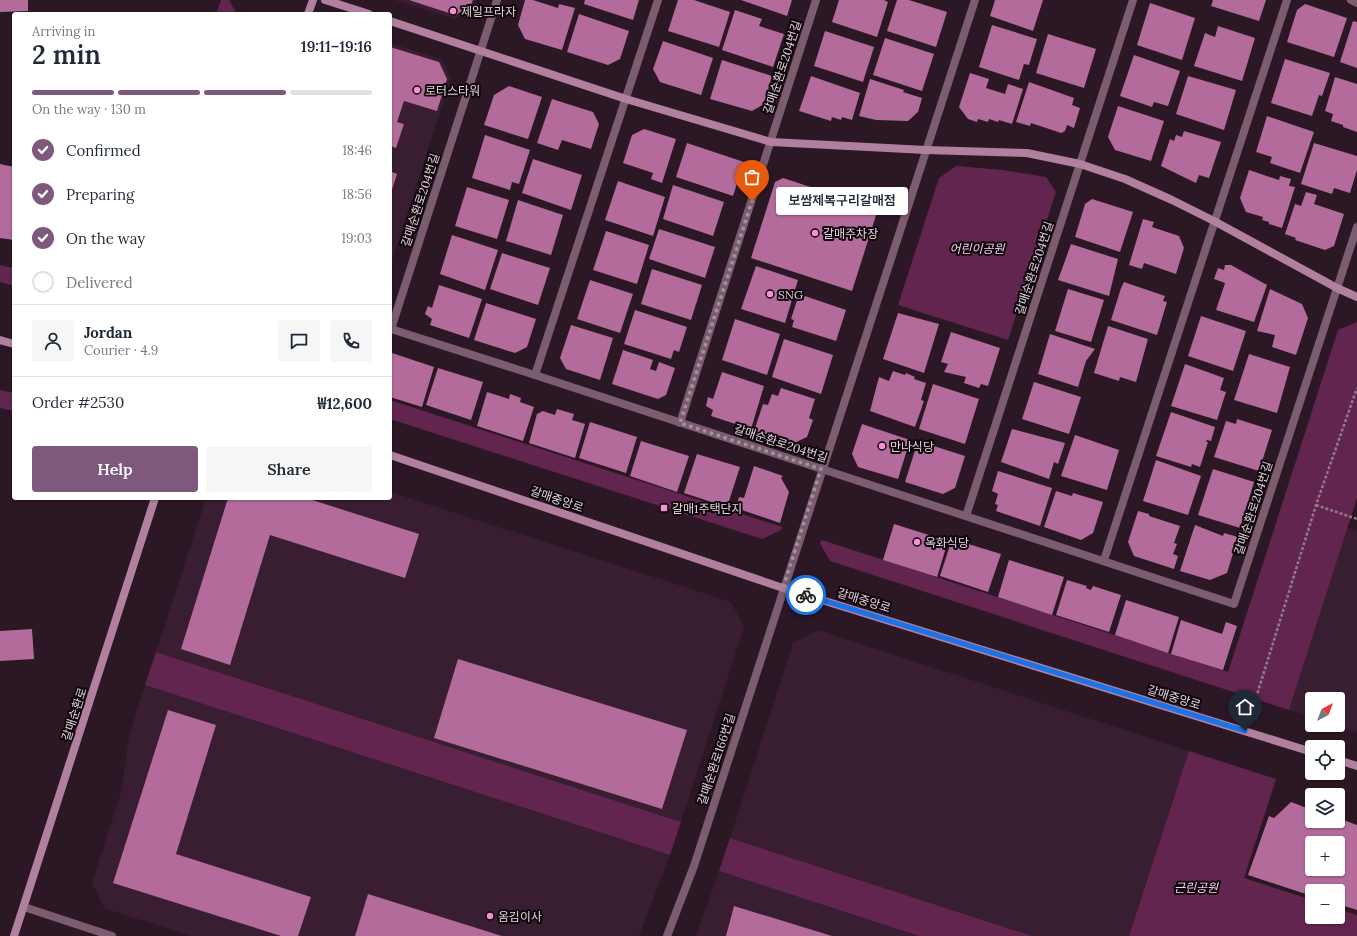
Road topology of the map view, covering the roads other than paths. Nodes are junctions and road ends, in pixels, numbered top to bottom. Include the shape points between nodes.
1 (313, 0) edge
2 (325, 0) edge
3 (497, 0) edge
4 (658, 0) edge
5 (816, 0) edge
6 (975, 0) edge
7 (1133, 0) edge
8 (1287, 0) edge
9 (1351, 0) edge
10 (1357, 3) edge
11 (309, 12) edge
12 (363, 12) edge
13 (392, 22) edge
14 (481, 50) junction
15 (626, 99) junction
16 (771, 142) junction
17 (926, 150) junction
18 (1080, 164) junction
19 (1214, 221) junction
20 (1357, 227) edge
21 (1337, 288) junction
22 (1357, 298) edge
23 (392, 326) edge
24 (392, 329) edge
25 (0, 340) edge
26 (12, 343) edge
27 (535, 374) junction
28 (680, 423) junction
29 (392, 456) edge
30 (821, 469) junction
31 (154, 500) edge
32 (966, 516) junction
33 (1104, 560) junction
34 (783, 588) junction
35 (1305, 750) edge
36 (1345, 762) edge
37 (1357, 766) edge
38 (24, 907) junction
39 (14, 936) edge
40 (112, 936) edge
41 (667, 936) edge

1 - 11 street
2 - 12 street
3 - 14 street, 갈매순환로204번길
4 - 15 street
5 - 16 street, 갈매순환로204번길
6 - 17 street
7 - 18 street, 갈매순환로204번길
8 - 19 street
9 - 10 street
13 - 14 street
14 - 15 street
14 - 23 street, 갈매순환로204번길
15 - 16 street
15 - 27 street
16 - 17 street
16 - 28 street, 갈매순환로204번길
17 - 18 street via 1027,153
17 - 30 street, 갈매순환로166번길
18 - 19 street via 1126,179
18 - 32 street, 갈매순환로204번길
19 - 21 street
19 - 33 street
20 - 21 street, 갈매순환로204번길
21 - 22 street
21 - 33 street, 갈매순환로204번길 via 1234,604
24 - 27 street, 갈매순환로204번길
25 - 26 street
27 - 28 street, 갈매순환로204번길
28 - 30 street, 갈매순환로204번길
29 - 34 street, 갈매중앙로
30 - 32 street, 갈매순환로204번길
30 - 34 street, 갈매순환로166번길
31 - 38 street, 갈매순환로
32 - 33 street, 갈매순환로204번길
34 - 35 street, 갈매중앙로
34 - 41 street, 갈매순환로166번길 via 694,866
36 - 37 street
38 - 39 street, 갈매순환로
38 - 40 street

